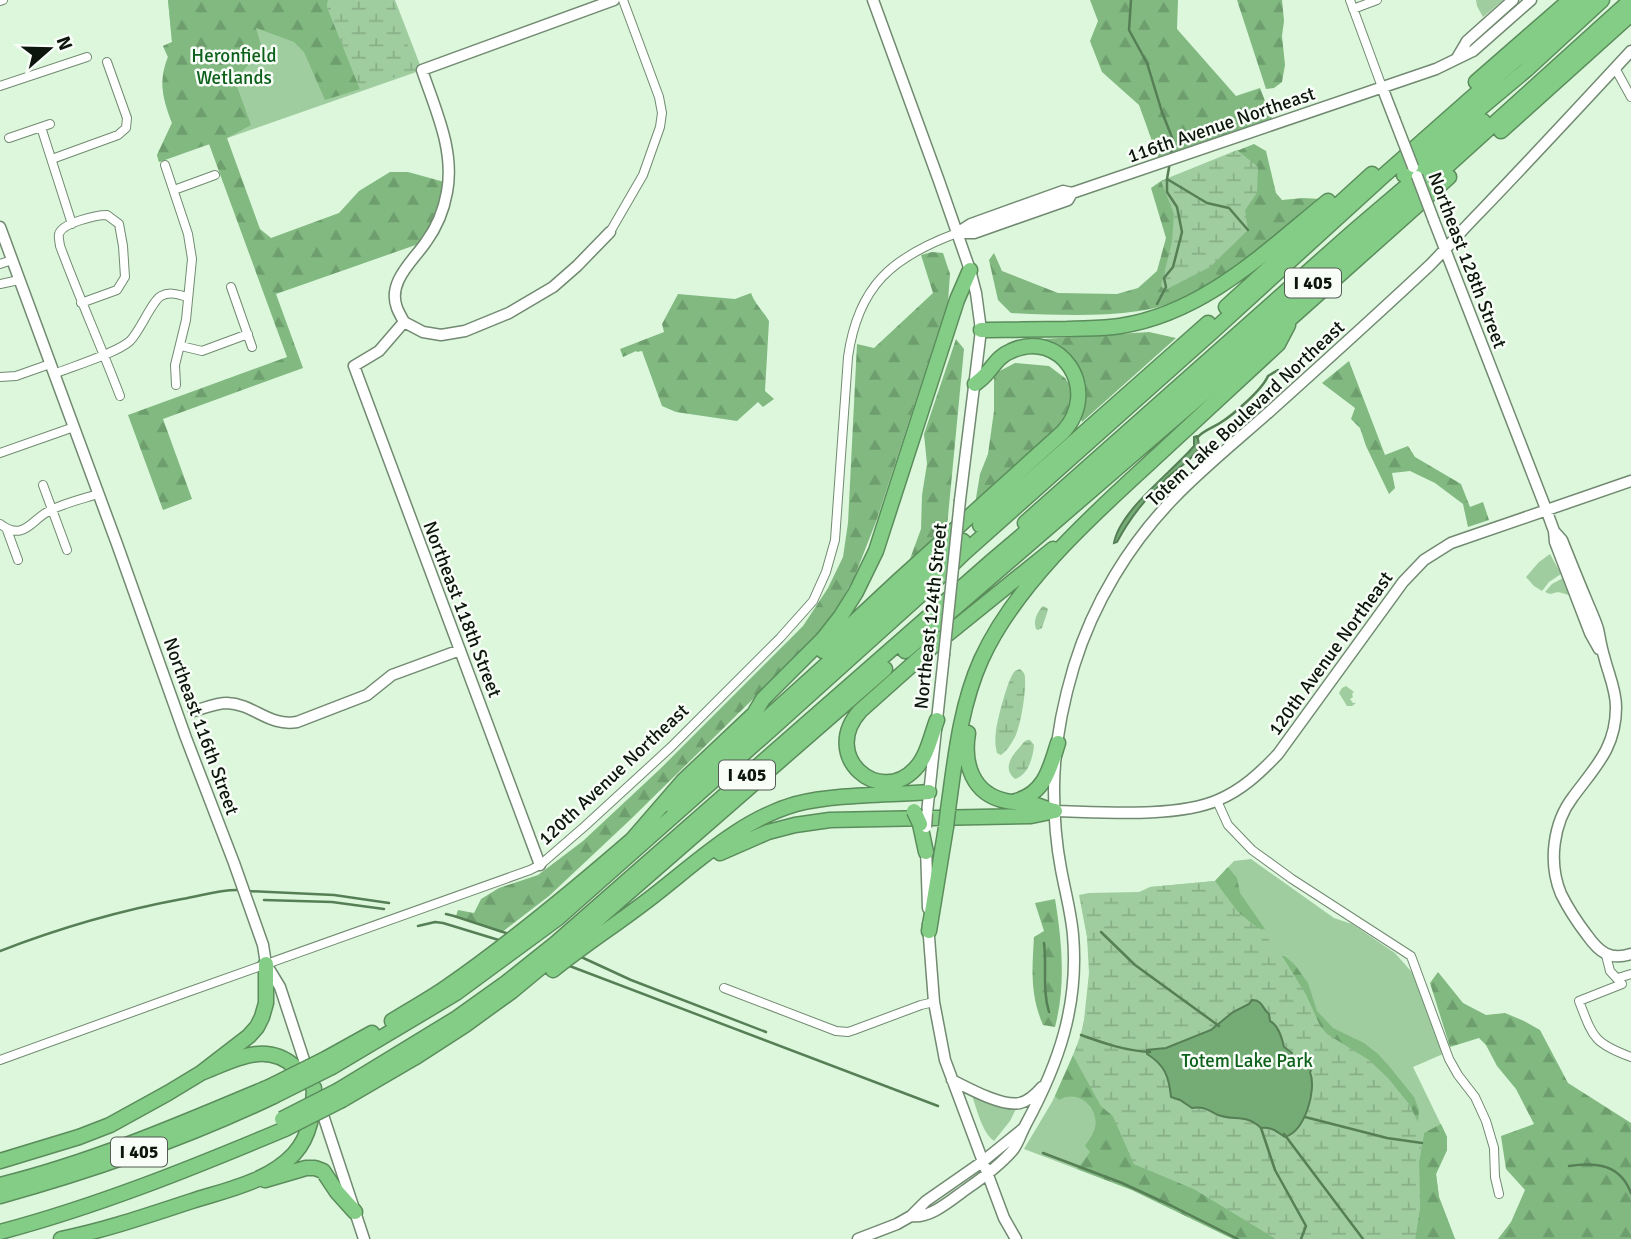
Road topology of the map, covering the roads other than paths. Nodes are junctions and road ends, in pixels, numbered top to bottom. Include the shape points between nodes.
1 (614, 0) edge
2 (623, 0) edge
3 (873, 0) edge
4 (1350, 0) edge
5 (1377, 0) edge
6 (1513, 0) edge
7 (1531, 0) edge
8 (1570, 0) edge
9 (1586, 0) edge
10 (1602, 0) edge
11 (1622, 0) edge
12 (1631, 0) edge
13 (1353, 9) junction
14 (1631, 14) edge
15 (1631, 51) edge
16 (87, 57) dead end
17 (1457, 58) junction
18 (107, 62) dead end
19 (1615, 68) junction
20 (1529, 74) junction
21 (0, 86) edge
22 (1382, 87) junction
23 (1631, 97) edge
24 (9, 138) dead end
25 (52, 159) junction
26 (164, 165) dead end
27 (1415, 172) junction
28 (215, 175) dead end
29 (1366, 180) junction
30 (174, 190) junction
31 (72, 224) junction
32 (0, 227) edge
33 (1351, 227) junction
34 (610, 232) joint
35 (957, 233) junction
36 (1445, 249) junction
37 (12, 260) junction
38 (0, 264) edge
39 (970, 270) junction
40 (19, 280) junction
41 (0, 284) edge
42 (231, 287) dead end
43 (188, 297) junction
44 (81, 303) junction
45 (1291, 318) junction
46 (404, 323) junction
47 (981, 330) junction
48 (248, 334) junction
49 (181, 346) junction
50 (253, 347) dead end
51 (104, 355) junction
52 (52, 369) junction
53 (0, 377) edge
54 (975, 384) junction
55 (176, 385) dead end
56 (120, 397) dead end
57 (74, 427) junction
58 (0, 453) edge
59 (1631, 481) edge
60 (43, 485) dead end
61 (98, 494) junction
62 (1546, 509) junction
63 (51, 510) junction
64 (1087, 520) junction
65 (998, 522) junction
66 (4, 527) edge
67 (67, 550) dead end
68 (18, 560) dead end
69 (992, 561) junction
70 (1031, 584) junction
71 (460, 650) junction
72 (194, 711) joint
73 (754, 714) junction
74 (179, 716) junction
75 (937, 720) junction
76 (1058, 743) junction
77 (929, 792) junction
78 (879, 795) junction
79 (1217, 801) junction
80 (1008, 802) junction
81 (1055, 811) junction
82 (922, 819) junction
83 (631, 841) junction
84 (926, 852) joint
85 (540, 865) junction
86 (691, 866) junction
87 (552, 916) junction
88 (929, 931) junction
89 (583, 934) junction
90 (1631, 954) edge
91 (1606, 955) junction
92 (266, 964) junction
93 (1610, 971) junction
94 (1631, 974) edge
95 (531, 975) junction
96 (1618, 978) junction
97 (724, 988) dead end
98 (1607, 990) junction
99 (934, 1002) junction
100 (1631, 1057) edge
101 (0, 1060) edge
102 (201, 1073) junction
103 (952, 1080) junction
104 (1047, 1083) junction
105 (314, 1088) junction
106 (271, 1091) junction
107 (340, 1095) junction
108 (283, 1124) junction
109 (1024, 1128) junction
110 (0, 1161) edge
111 (982, 1162) junction
112 (987, 1175) junction
113 (247, 1183) junction
114 (0, 1185) edge
115 (1499, 1194) dead end
116 (0, 1196) edge
117 (355, 1212) junction
118 (911, 1216) junction
119 (0, 1222) edge
120 (0, 1232) edge
121 (61, 1239) edge
122 (364, 1239) edge
123 (858, 1239) edge
124 (1016, 1239) edge

1 - 46 street via 422,70 445,138 449,173 440,218 396,284 396,307
2 - 34 street via 662,113 643,174
3 - 35 street, Northeast 124th Street
4 - 13 street, Northeast 128th Street
5 - 13 street
6 - 17 street via 1467,41
7 - 17 street, 116th Avenue Northeast via 1473,51
8 - 29 highway, I 405
9 - 65 highway, I 405
10 - 20 highway
11 - 20 highway
12 - 69 highway, I 405 via 1152,426
13 - 22 street, Northeast 128th Street
14 - 45 highway, I 405
15 - 19 street, Totem Lake Boulevard Northeast
16 - 21 street
17 - 22 street, 116th Avenue Northeast
18 - 25 street via 127,118 126,128
19 - 23 street
19 - 36 street, Totem Lake Boulevard Northeast
20 - 27 highway
22 - 27 street, Northeast 128th Street, bridge
22 - 35 street, 116th Avenue Northeast via 1072,193 1056,193
24 - 25 street via 45,126
25 - 31 street
26 - 30 street
27 - 33 highway
27 - 36 street, Northeast 128th Street, bridge
28 - 30 street
29 - 47 highway via 1340,192 1214,290 1171,312 1104,328
29 - 83 highway, I 405
30 - 43 street via 192,259
31 - 44 street via 59,233 60,246
31 - 44 street via 97,215 107,215 119,224 126,268 117,290
32 - 37 street, Northeast 116th Street
33 - 65 highway via 1083,460 1015,515
33 - 69 highway via 1044,505
34 - 46 street via 553,287 509,313 465,331 441,335
35 - 39 street, Northeast 124th Street
35 - 85 street, 120th Avenue Northeast via 900,261 880,278 858,313 848,357 835,540 813,601 671,747
36 - 62 street, Northeast 128th Street
36 - 76 street, Totem Lake Boulevard Northeast via 1194,478 1140,538 1088,628 1066,697
37 - 38 street
37 - 40 street, Northeast 116th Street
39 - 47 street, Northeast 124th Street
39 - 73 highway via 870,566 833,627
40 - 41 street
40 - 52 street, Northeast 116th Street
42 - 48 street
43 - 49 street
43 - 51 street via 161,296 129,343
44 - 51 street
45 - 64 highway via 1278,344
45 - 89 highway, I 405
46 - 71 street, Northeast 118th Street via 379,351 354,366
47 - 54 street, Northeast 124th Street
48 - 49 street via 202,351
48 - 50 street
49 - 55 street
51 - 52 street
51 - 56 street
52 - 53 street
52 - 57 street, Northeast 116th Street
54 - 73 highway via 1010,351 1038,347 1057,354 1072,368 1079,389 1078,407 1063,432
54 - 75 street, Northeast 124th Street, bridge
57 - 58 street
57 - 61 street, Northeast 116th Street
59 - 62 street, 120th Avenue Northeast
60 - 63 street
61 - 63 street
61 - 74 street, Northeast 116th Street
62 - 79 street, 120th Avenue Northeast via 1451,543 1417,565 1278,754 1246,784
62 - 91 street, Northeast 128th Street via 1597,627 1615,691 1613,733 1603,757 1567,805 1554,855 1565,900 1590,940
63 - 66 street via 27,528
63 - 67 street
64 - 70 highway
64 - 75 highway via 860,711 846,736 851,761 869,778 899,780 917,767
65 - 87 highway, I 405 via 777,724
66 - 68 street
69 - 89 highway, I 405
70 - 80 highway via 985,674 966,746 976,782 990,795
70 - 88 highway, bridge via 1005,617 970,691 958,740
71 - 72 street via 392,675 368,695 298,722 274,721 228,703
71 - 85 street, Northeast 118th Street
72 - 74 street
73 - 83 highway via 683,781
74 - 92 street, Northeast 116th Street
75 - 77 street, Northeast 124th Street
76 - 80 highway via 1041,786 1026,798
76 - 81 street, Totem Lake Boulevard Northeast
77 - 78 highway
77 - 82 street, Northeast 124th Street
78 - 82 highway via 903,802
78 - 86 highway via 818,800 772,813
79 - 81 street, 120th Avenue Northeast via 1156,811
79 - 115 street via 1228,825 1252,850 1411,956 1449,1059 1486,1121
80 - 81 highway
81 - 86 highway via 1031,816 884,817 806,823 768,832
81 - 104 street, Totem Lake Boulevard Northeast via 1074,964 1066,1027
82 - 84 highway
83 - 87 highway, I 405
84 - 88 street
85 - 92 street, 120th Avenue Northeast
86 - 89 highway via 646,902
87 - 106 highway, I 405, bridge via 485,966 329,1062
88 - 99 street
89 - 95 highway
89 - 95 highway, I 405
90 - 91 street
91 - 93 street
92 - 101 street, 120th Avenue Northeast
92 - 102 highway via 266,1003 257,1027
92 - 105 street, Northeast 116th Street via 280,987
93 - 96 street
93 - 98 street
94 - 96 street
95 - 107 highway, I 405
95 - 107 highway, I 405 via 414,1058
96 - 98 street via 1622,984
97 - 99 street via 848,1032
98 - 100 street via 1579,1001 1592,1034 1602,1044
99 - 103 street
102 - 105 highway via 242,1056 268,1054 286,1060
102 - 110 highway via 110,1125
103 - 104 street via 1010,1104 1028,1100
103 - 111 street
104 - 109 street, Totem Lake Boulevard Northeast
105 - 113 highway via 312,1117 302,1144 282,1164
105 - 117 street, Northeast 116th Street
106 - 114 highway, I 405 via 96,1156
106 - 116 highway, I 405 via 239,1112 165,1143
107 - 108 highway, I 405, bridge
108 - 119 highway, I 405 via 155,1173
108 - 120 highway, I 405 via 227,1154 102,1202
109 - 111 street
109 - 112 street, Totem Lake Boulevard Northeast via 1012,1150
111 - 112 street
111 - 118 street
112 - 118 street, Totem Lake Boulevard Northeast via 922,1218
112 - 124 street
113 - 117 highway via 315,1168 323,1171
113 - 121 highway
117 - 122 street, Northeast 116th Street
118 - 123 street

